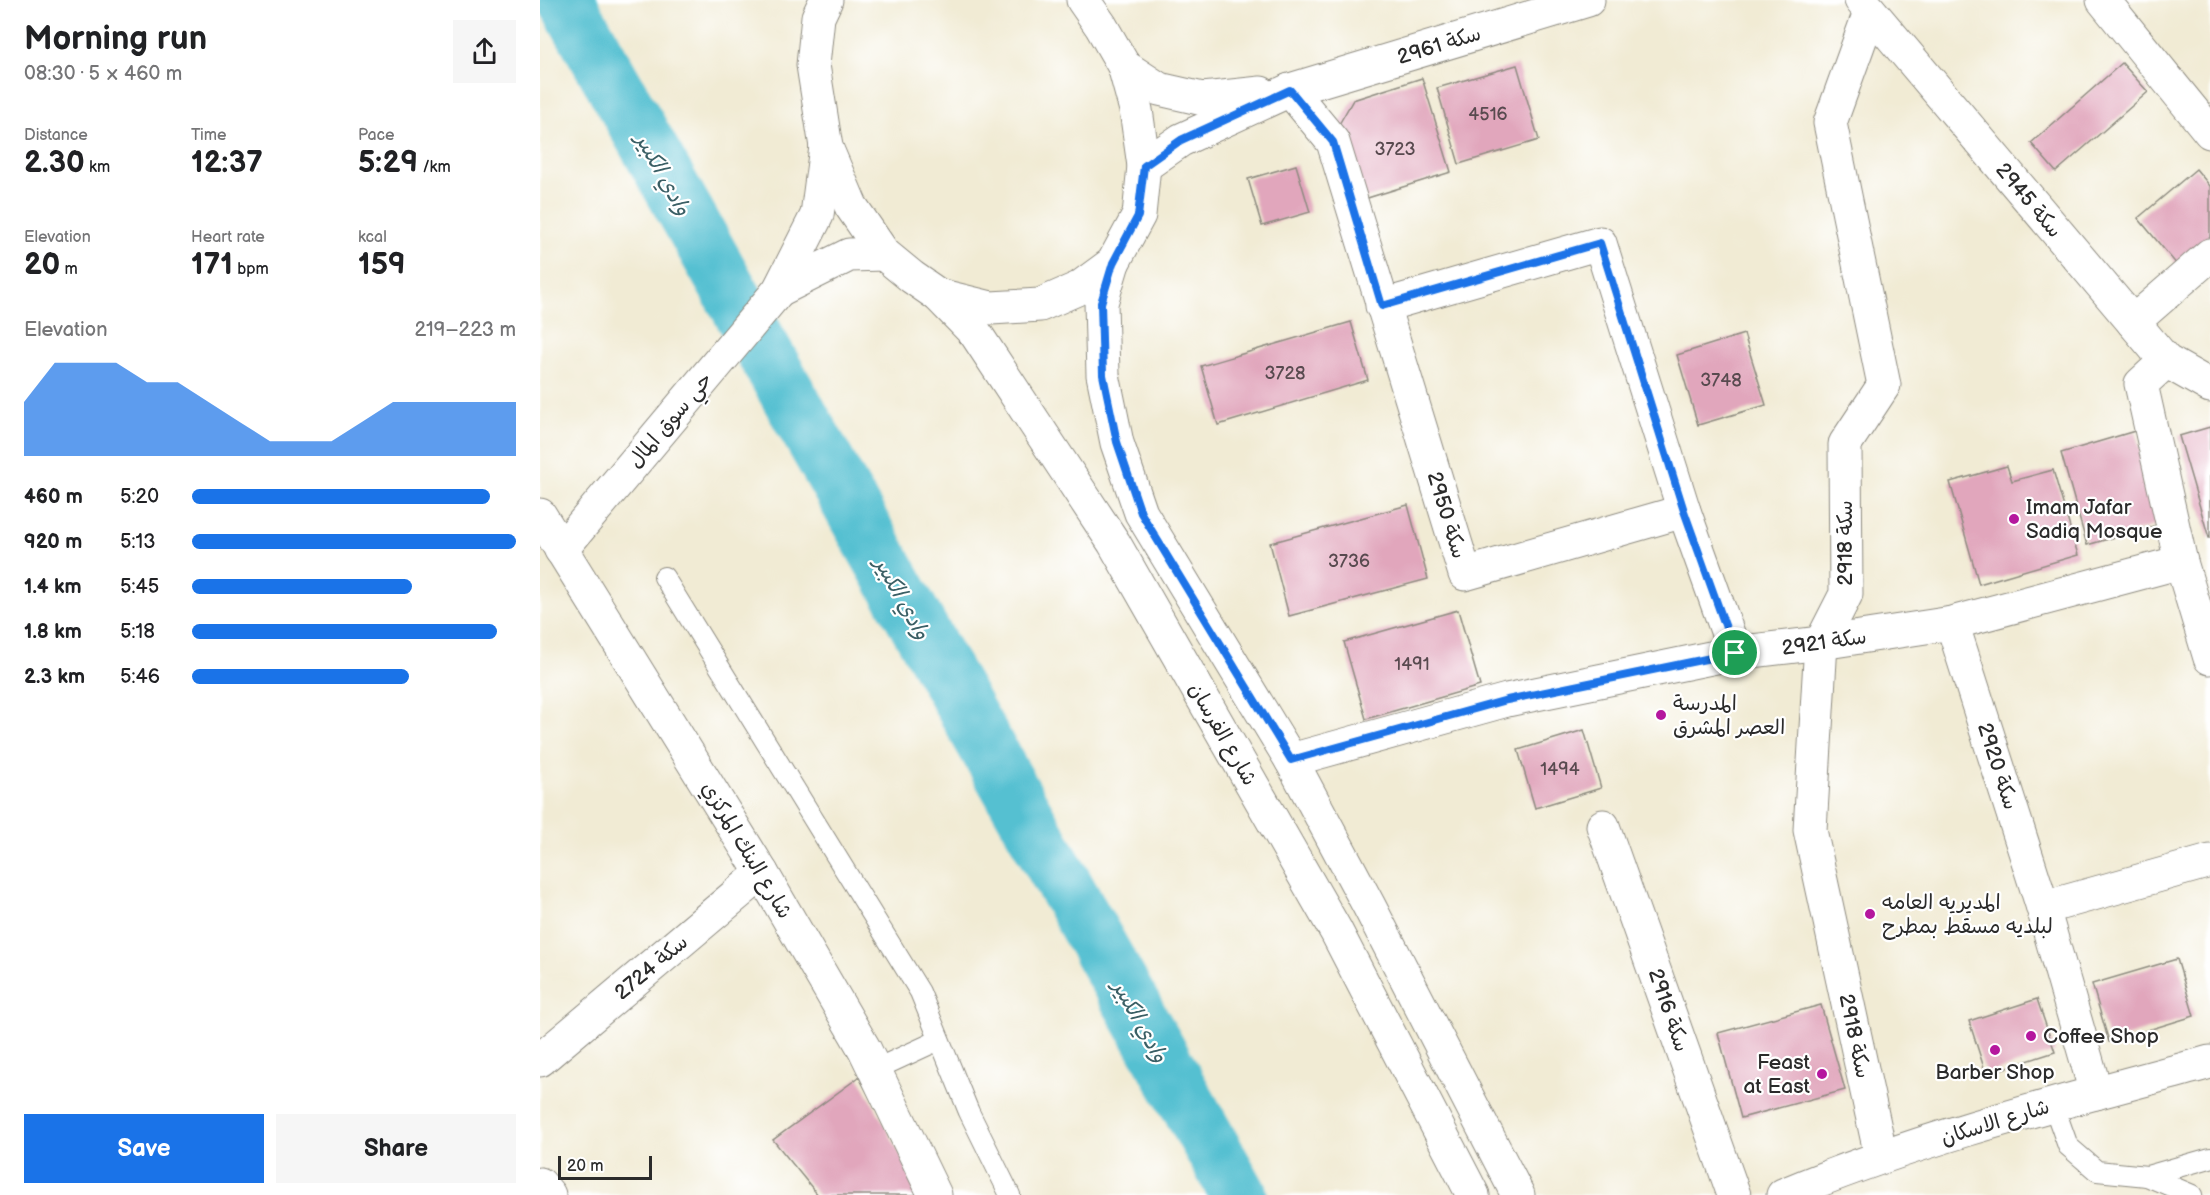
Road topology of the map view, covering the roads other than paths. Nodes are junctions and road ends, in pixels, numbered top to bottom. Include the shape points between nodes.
1 (1083, 0) edge
2 (1588, 0) edge
3 (2103, 0) edge
4 (817, 6) edge
5 (1865, 6) edge
6 (1529, 9) edge
7 (1124, 66) junction
8 (1290, 90) junction
9 (2210, 132) edge
10 (826, 147) junction
11 (1144, 166) junction
12 (884, 254) junction
13 (2210, 255) edge
14 (1113, 263) junction
15 (779, 290) junction
16 (938, 295) junction
17 (1382, 306) junction
18 (2133, 322) junction
19 (2166, 361) junction
20 (2210, 386) edge
21 (1684, 511) junction
22 (540, 515) edge
23 (561, 550) junction
24 (2181, 562) junction
25 (664, 578) dead end
26 (1952, 623) junction
27 (1821, 643) junction
28 (1735, 653) junction
29 (2210, 658) edge
30 (1291, 760) junction
31 (1603, 825) dead end
32 (2210, 861) edge
33 (762, 873) junction
34 (2043, 908) junction
35 (939, 1040) junction
36 (540, 1060) edge
37 (2210, 1062) edge
38 (874, 1070) junction
39 (2096, 1093) junction
40 (2053, 1104) junction
41 (1881, 1156) junction
42 (2210, 1158) edge
43 (2147, 1176) junction
44 (540, 1184) edge
45 (1793, 1193) edge
46 (549, 1195) edge
47 (935, 1195) edge
48 (1010, 1195) edge
49 (1473, 1195) edge
50 (1518, 1195) edge
51 (1734, 1195) edge
52 (2192, 1195) edge

1 - 7 street
2 - 6 street, سكة 2961
3 - 9 street
4 - 10 street via 813,65
5 - 18 street, سكة 2945
5 - 27 street, سكة 2918 via 1830,123 1884,385 1845,444 1846,594
6 - 8 street, سكة 2961
7 - 8 street, سكة 2961 via 1160,89 1203,99
7 - 11 street
8 - 11 street, سكة 2961 via 1181,140
8 - 17 street, سكة 2950 via 1333,142
10 - 12 street via 851,206
10 - 15 street, حي سوق المال via 817,215
11 - 14 street via 1138,216
12 - 15 street, حي سوق المال via 849,255
12 - 16 street
13 - 18 street
14 - 16 street via 1079,288 1040,305 991,308
14 - 30 street, شارع الفرسان via 1101,303 1103,375 1117,442 1141,513
15 - 23 street, حي سوق المال
16 - 49 street, شارع الفرسان via 976,334 1114,543 1336,931
17 - 21 street via 1600,243
17 - 21 street, سكة 2950 via 1465,574
18 - 19 street, سكة 2945
19 - 20 street, سكة 2945
19 - 24 street via 2141,384
21 - 28 street
22 - 23 street, شارع البنك المركزي
23 - 33 street, شارع البنك المركزي
24 - 26 street, سكة 2921
24 - 29 street
25 - 35 lane via 920,992
26 - 27 street, سكة 2921
26 - 34 street, سكة 2920
27 - 28 street, سكة 2921
27 - 41 street, سكة 2918 via 1810,830
28 - 30 street, سكة 2921 via 1507,700
30 - 50 street, شارع الفرسان
31 - 51 street, سكة 2916
32 - 34 street
33 - 36 street, سكة 2724
33 - 38 street, شارع البنك المركزي
34 - 39 street, سكة 2920
35 - 38 lane
35 - 48 lane
37 - 39 street, شارع الاسكان
38 - 47 street, شارع البنك المركزي
39 - 40 street, شارع الاسكان
40 - 41 street, شارع الاسكان
40 - 43 lane via 2068,1146 2097,1171
41 - 45 street, شارع الاسكان
42 - 43 lane
43 - 52 lane
44 - 46 street

